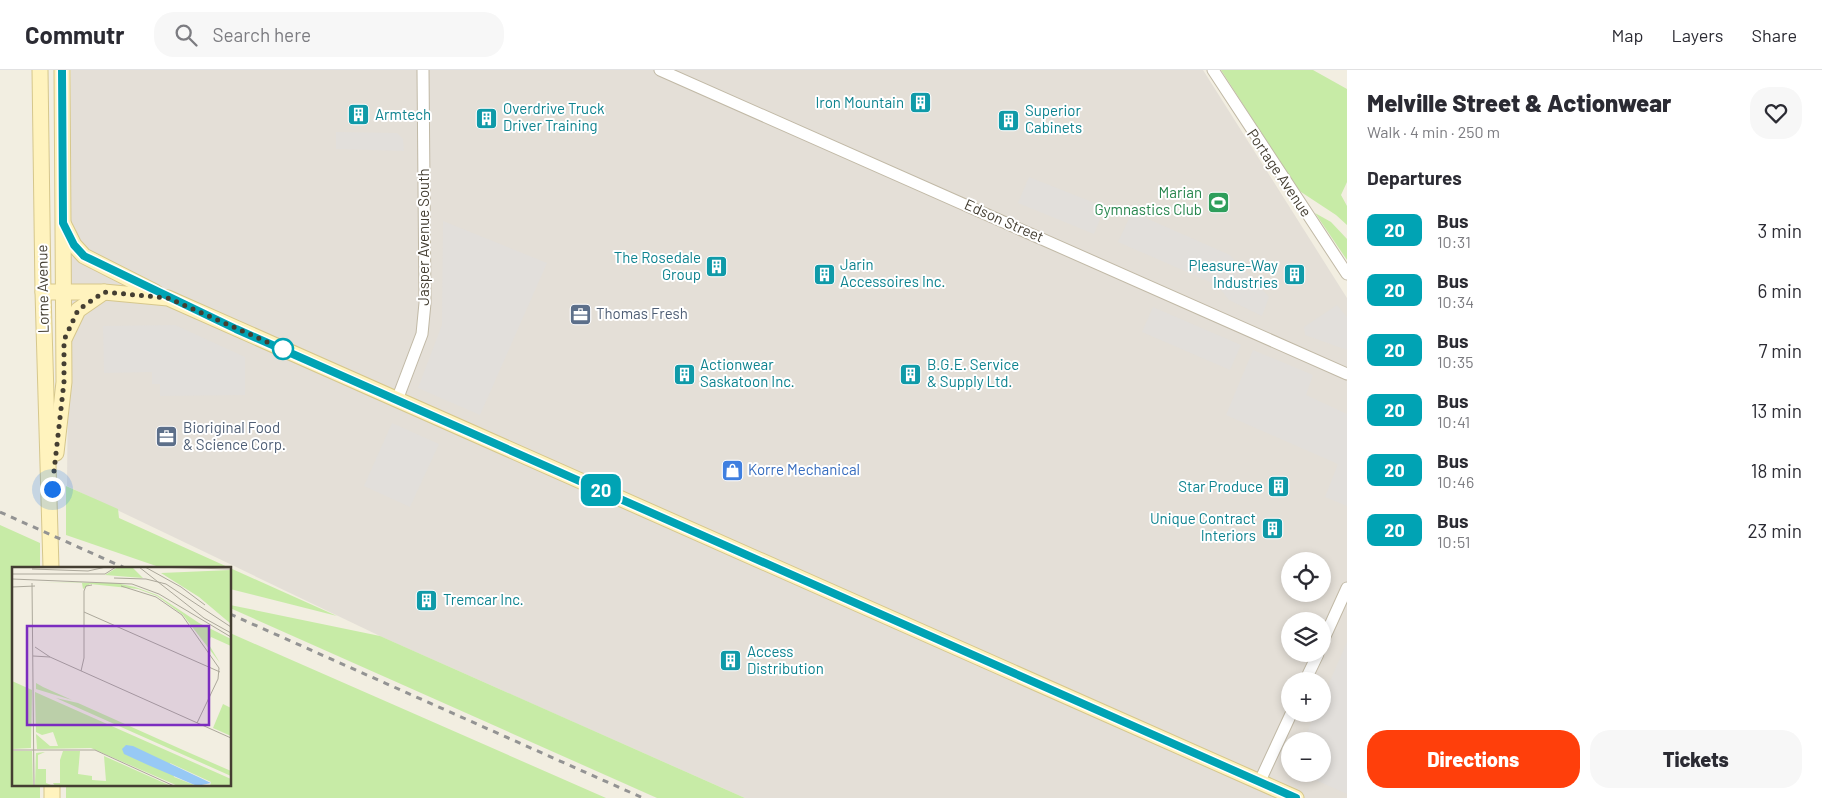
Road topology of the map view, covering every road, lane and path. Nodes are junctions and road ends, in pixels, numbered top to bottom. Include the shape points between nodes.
1 (40, 70) edge
2 (62, 70) edge
3 (423, 70) edge
4 (660, 70) edge
5 (1213, 70) edge
6 (63, 223) junction
7 (1347, 274) edge
8 (43, 292) junction
9 (63, 292) junction
10 (104, 292) junction
11 (168, 298) junction
12 (64, 340) junction
13 (1347, 374) edge
14 (397, 400) junction
15 (50, 507) junction
16 (51, 567) edge
17 (1347, 588) edge
18 (1331, 623) edge
19 (1287, 722) edge
20 (1260, 783) junction
21 (1296, 798) edge

1 - 8 street, Lorne Avenue
2 - 6 street, Lorne Avenue
3 - 14 street, Jasper Avenue South via 425,303 422,334
4 - 13 street, Edson Street
5 - 7 street, Portage Avenue
6 - 9 street, Lorne Avenue
6 - 11 street via 74,245 84,256
8 - 9 street
8 - 15 street, Lorne Avenue
9 - 10 street
9 - 12 street, Lorne Avenue
10 - 11 street
10 - 12 street via 78,310
11 - 14 street
12 - 15 street, Lorne Avenue via 64,382
14 - 20 street
15 - 16 street, Lorne Avenue
17 - 18 street
19 - 20 street
20 - 21 street

